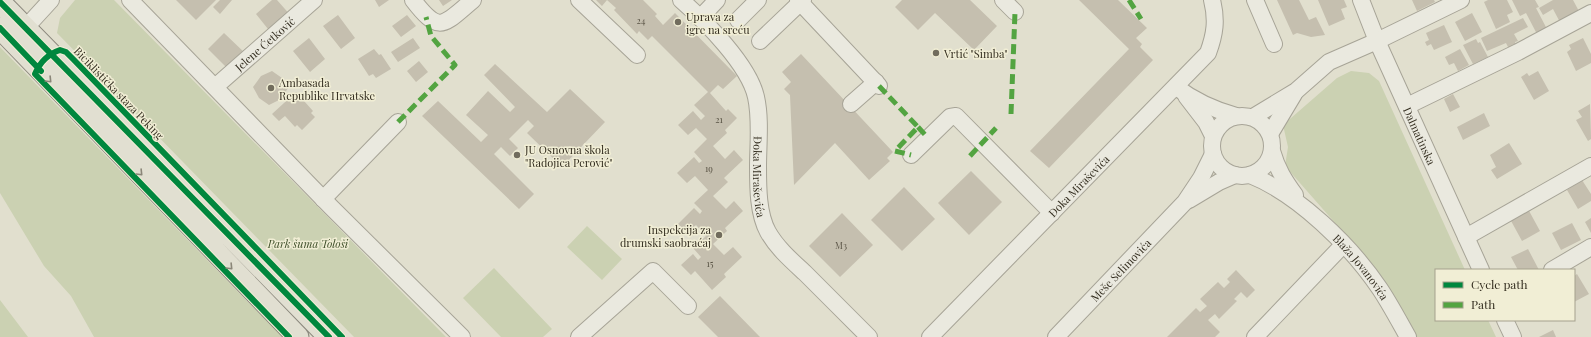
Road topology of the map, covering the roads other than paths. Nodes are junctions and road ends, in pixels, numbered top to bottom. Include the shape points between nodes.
1 (51, 0) edge
2 (130, 0) edge
3 (314, 0) edge
4 (414, 0) edge
5 (473, 0) edge
6 (579, 0) edge
7 (681, 0) edge
8 (717, 0) edge
9 (758, 0) edge
10 (1003, 0) edge
11 (1212, 0) edge
12 (1255, 0) edge
13 (1362, 0) edge
14 (1461, 0) edge
15 (800, 1) edge
16 (0, 2) edge
17 (1015, 12) dead end
18 (1591, 13) edge
19 (700, 18) junction
20 (738, 20) dead end
21 (13, 32) edge
22 (760, 41) dead end
23 (1377, 41) junction
24 (1274, 44) dead end
25 (637, 55) dead end
26 (215, 86) junction
27 (1180, 90) junction
28 (1296, 91) junction
29 (851, 104) dead end
30 (1407, 106) junction
31 (1236, 116) junction
32 (1253, 117) junction
33 (398, 122) dead end
34 (1270, 134) junction
35 (1213, 136) junction
36 (1272, 151) junction
37 (1213, 154) junction
38 (911, 155) dead end
39 (1591, 166) edge
40 (1243, 175) junction
41 (323, 199) junction
42 (1186, 202) junction
43 (1303, 206) junction
44 (1052, 213) junction
45 (1466, 237) junction
46 (1343, 245) junction
47 (1591, 247) edge
48 (1481, 269) edge
49 (1554, 269) edge
50 (688, 306) dead end
51 (1505, 321) edge
52 (298, 337) edge
53 (329, 337) edge
54 (462, 337) edge
55 (579, 337) edge
56 (870, 337) edge
57 (930, 337) edge
58 (1056, 337) edge
59 (1255, 337) edge
60 (1408, 337) edge
61 (1513, 337) edge

1 - 21 street
2 - 26 street
3 - 26 street, Jelene Ćetković
4 - 5 street via 426,17 436,23 452,18
6 - 25 street
7 - 19 street, Đoka Miraševića
8 - 19 street
9 - 20 street
10 - 17 street
11 - 27 street, Đoka Miraševića via 1216,25 1208,53
12 - 24 street
13 - 23 street, Dalmatinska
14 - 23 street
15 - 22 street
15 - 29 street via 877,84
16 - 21 main road
18 - 30 street
19 - 56 street, Đoka Miraševića via 738,62 749,78 756,97 758,183 761,211 768,232 783,251
21 -> 52 main road
21 - 53 main road
23 - 28 street via 1329,62
23 - 30 street, Dalmatinska
26 - 41 street
27 - 31 street via 1214,108
27 - 35 street via 1206,122
27 - 44 street, Đoka Miraševića
28 - 32 street
28 - 34 street
30 - 45 street, Dalmatinska
31 - 32 street
31 - 35 street via 1222,123
32 - 34 street via 1263,124
33 - 41 street
34 - 36 street
35 - 37 street
36 - 40 street via 1264,167
36 - 43 street, Blaža Jovanovića via 1282,178
37 - 40 street via 1222,168
37 - 42 street, Meše Selimovića
38 - 44 street via 950,117 956,116
39 - 45 street
40 - 42 street, Meše Selimovića via 1219,182
40 - 43 street, Blaža Jovanovića via 1274,186
41 - 54 street
42 - 58 street, Meše Selimovića
43 - 46 street, Blaža Jovanovića
44 - 57 street, Đoka Miraševića
45 - 48 street, Dalmatinska
46 - 59 street
46 - 60 street, Blaža Jovanovića via 1380,289
47 - 49 street
50 - 55 street via 653,271
51 - 61 street

